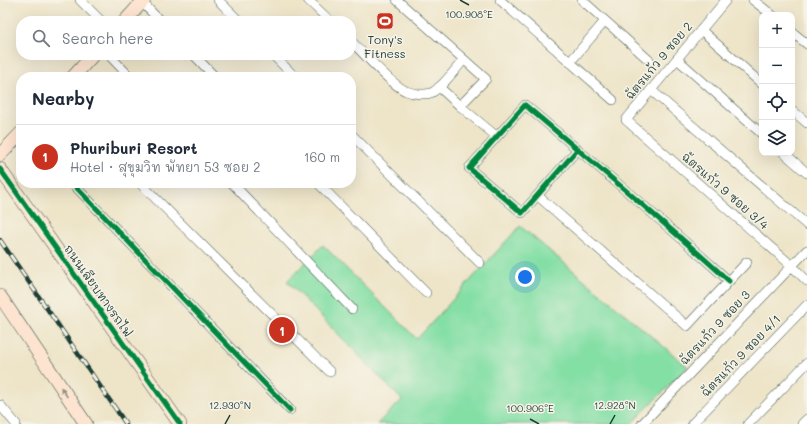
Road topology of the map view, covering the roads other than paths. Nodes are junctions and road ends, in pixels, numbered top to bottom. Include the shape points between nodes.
1 (80, 0) edge
2 (218, 0) edge
3 (308, 0) edge
4 (397, 0) edge
5 (500, 0) edge
6 (582, 0) edge
7 (726, 0) edge
8 (753, 0) edge
9 (142, 1) edge
10 (765, 4) edge
11 (96, 16) edge
12 (129, 16) edge
13 (156, 16) edge
14 (234, 16) edge
15 (325, 16) edge
16 (605, 21) junction
17 (701, 30) junction
18 (795, 34) edge
19 (807, 44) edge
20 (356, 46) edge
21 (677, 59) junction
22 (88, 60) edge
23 (114, 60) edge
24 (199, 60) edge
25 (278, 60) edge
26 (464, 60) junction
27 (650, 61) dead end
28 (570, 62) junction
29 (78, 72) edge
30 (125, 72) edge
31 (210, 72) edge
32 (290, 72) edge
33 (759, 81) edge
34 (439, 87) junction
35 (651, 90) junction
36 (613, 100) dead end
37 (460, 106) junction
38 (795, 113) edge
39 (626, 120) joint
40 (807, 123) edge
41 (759, 131) edge
42 (496, 136) junction
43 (16, 138) edge
44 (356, 139) edge
45 (578, 149) junction
46 (0, 156) edge
47 (787, 156) edge
48 (0, 169) edge
49 (807, 173) edge
50 (77, 188) edge
51 (145, 188) edge
52 (237, 188) edge
53 (323, 188) edge
54 (538, 196) junction
55 (807, 224) edge
56 (807, 250) edge
57 (747, 262) dead end
58 (480, 263) dead end
59 (791, 265) junction
60 (729, 281) junction
61 (807, 281) edge
62 (426, 294) dead end
63 (0, 296) edge
64 (807, 305) edge
65 (352, 309) dead end
66 (807, 363) edge
67 (330, 372) dead end
68 (0, 405) edge
69 (290, 410) dead end
70 (807, 419) edge
71 (16, 424) edge
72 (86, 424) edge
73 (180, 424) edge
74 (642, 424) edge
75 (692, 424) edge
76 (748, 424) edge
77 (802, 424) edge

1 - 11 street
2 - 14 street
3 - 15 street
4 - 26 street
5 - 28 street
6 - 16 street
7 - 17 street, ฉัตรแก้ว 9 ซอย 2
8 - 10 street
9 - 12 street
9 - 13 street
16 - 27 street
16 - 28 street
17 - 21 street, ฉัตรแก้ว 9 ซอย 2
17 - 33 street
18 - 19 street
20 - 34 street via 397,86 406,91 430,93
21 - 35 street, ฉัตรแก้ว 9 ซอย 2
21 - 41 street
22 - 29 street
23 - 30 street
24 - 31 street
25 - 32 street
26 - 34 street
26 - 37 street via 486,79
28 - 36 street
34 - 37 street
35 - 39 street, ฉัตรแก้ว 9 ซอย 2
35 - 55 street
37 - 42 street
38 - 40 street
39 - 59 street, ฉัตรแก้ว 9 ซอย 3/4
42 - 45 street via 525,105
42 - 54 street via 469,168 522,213
43 - 46 street
44 - 58 street
45 - 54 street
45 - 60 street
47 - 49 street
48 - 73 street, ถนนเลียบทางรถไฟ
50 - 69 street
51 - 67 street
52 - 65 street
53 - 62 street
54 - 60 street via 687,326
56 - 59 street, ฉัตรแก้ว 9 ซอย 3
57 - 60 street
59 - 61 street, ฉัตรแก้ว 9 ซอย 3/4
59 - 74 street, ฉัตรแก้ว 9 ซอย 3
72 -> 63 street
64 - 75 street, ฉัตรแก้ว 9 ซอย 4/1
66 - 76 street
68 - 71 street
70 - 77 street

